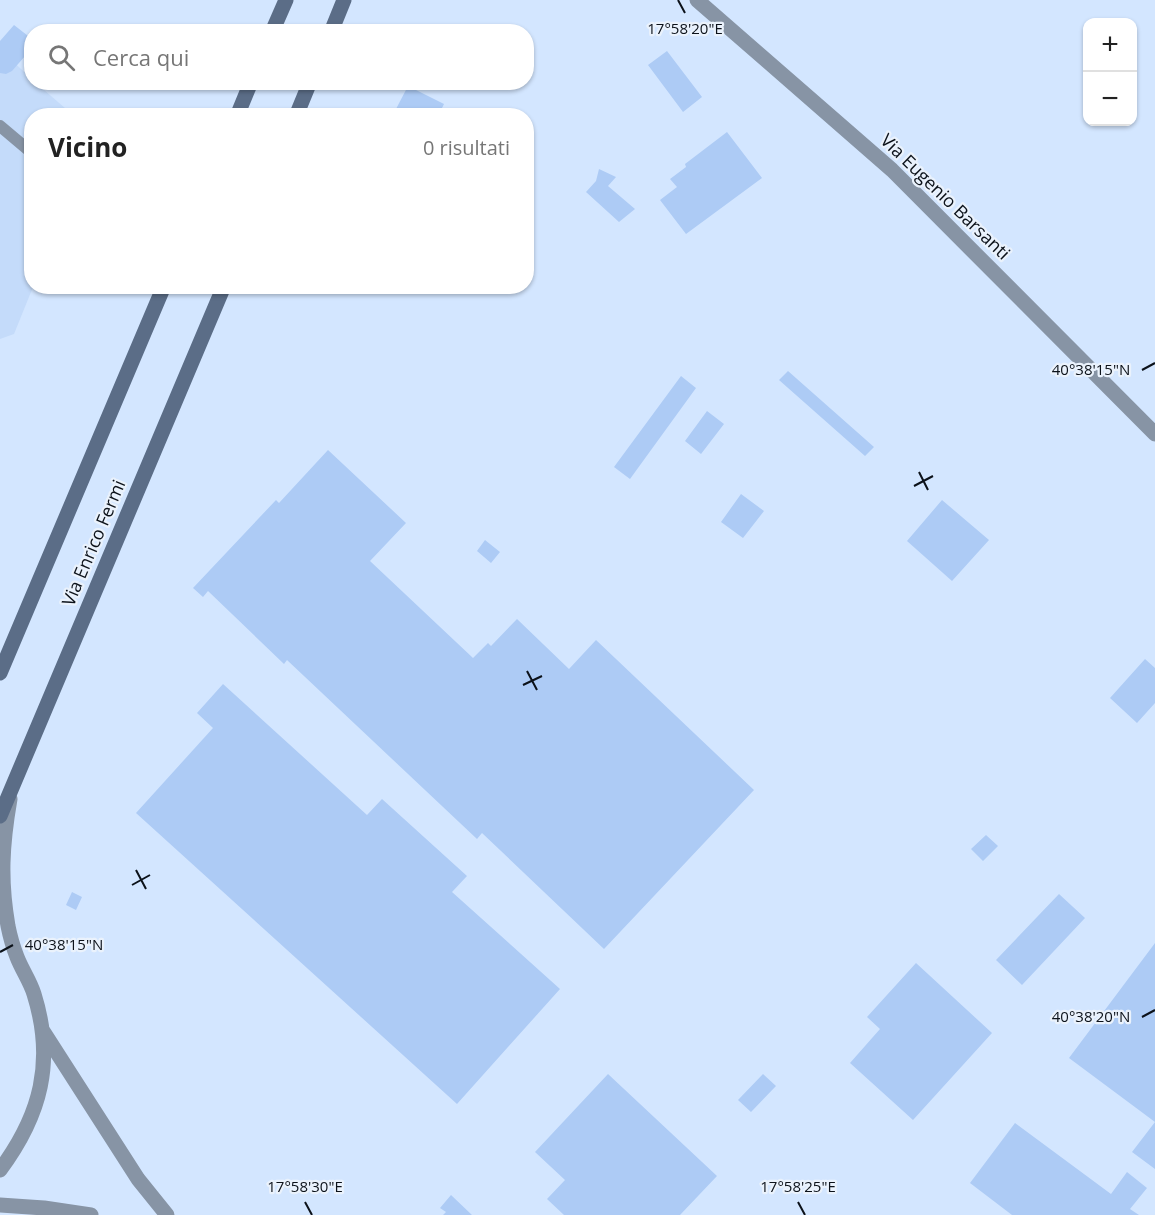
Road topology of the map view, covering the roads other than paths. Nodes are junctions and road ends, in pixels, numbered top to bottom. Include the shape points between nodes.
1 (286, 0) edge
2 (344, 0) edge
3 (697, 0) edge
4 (276, 24) edge
5 (334, 24) edge
6 (247, 90) edge
7 (307, 90) edge
8 (240, 108) edge
9 (299, 108) edge
10 (0, 126) edge
11 (24, 146) edge
12 (161, 294) edge
13 (221, 294) edge
14 (1155, 434) edge
15 (0, 673) edge
16 (13, 785) junction
17 (0, 816) edge
18 (0, 936) edge
19 (17, 957) junction
20 (43, 1031) junction
21 (0, 1170) edge
22 (0, 1205) edge
23 (92, 1215) edge
24 (167, 1215) edge

1 - 4 street
2 - 5 street
3 - 14 street, Via Eugenio Barsanti via 892,170
6 - 8 street
7 - 9 street
10 - 11 lane
12 - 15 street, Via Enrico Fermi
13 - 16 street, Via Enrico Fermi
16 - 17 street, Via Enrico Fermi
16 - 19 street via 2,843 1,880
18 - 19 street
19 - 20 street via 34,993
20 - 21 street via 43,1073 34,1113
20 - 24 street via 138,1179
22 - 23 street

